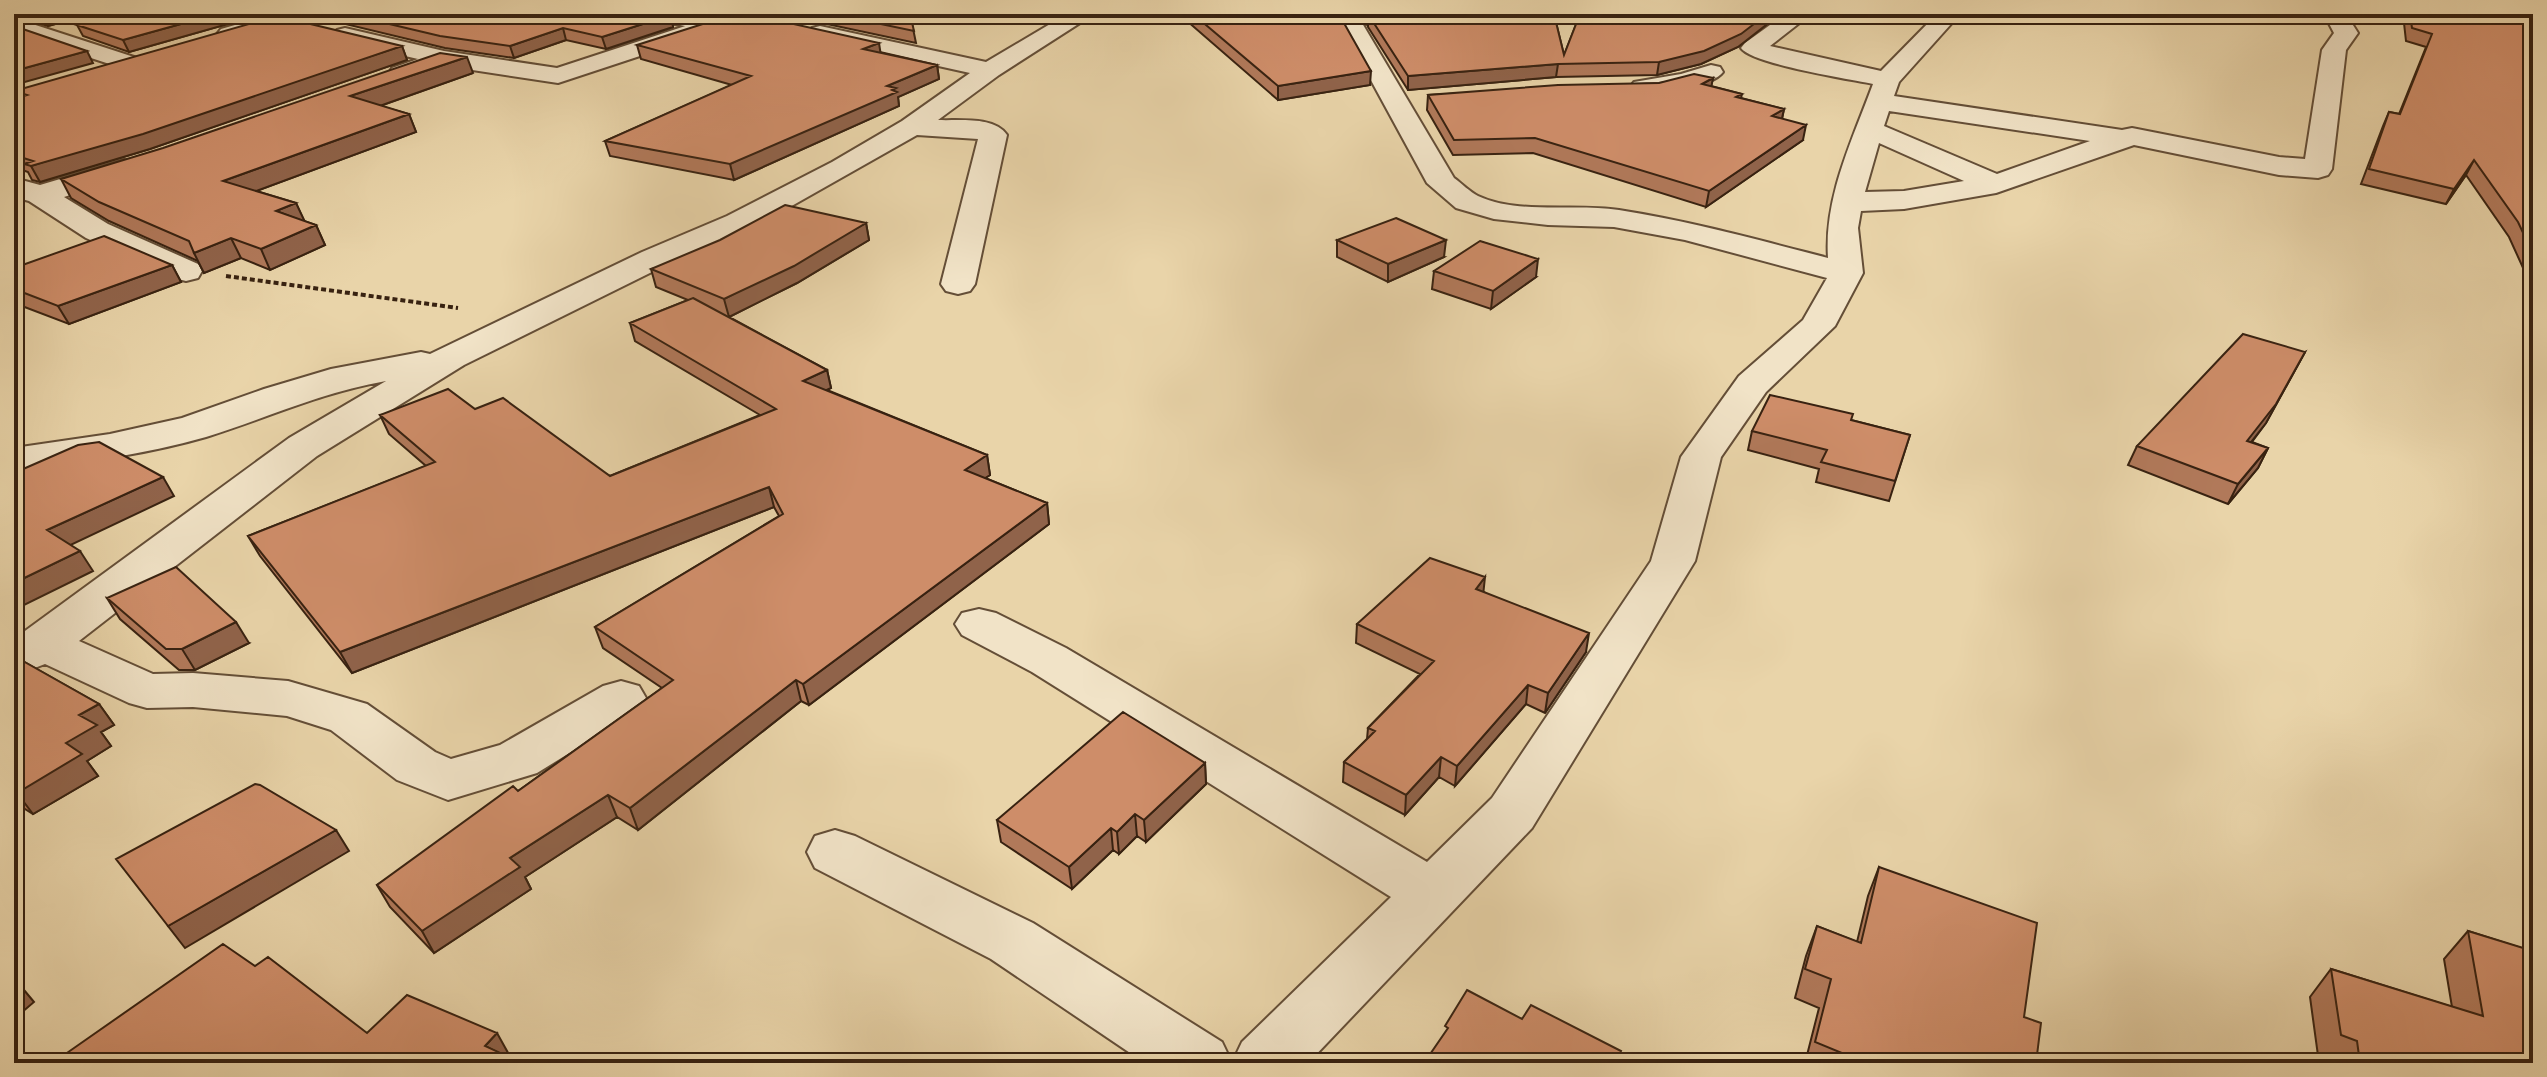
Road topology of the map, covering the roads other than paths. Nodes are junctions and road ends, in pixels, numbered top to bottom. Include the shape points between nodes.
1 (659, 14) edge
2 (742, 14) edge
3 (1083, 14) edge
4 (1425, 14) edge
5 (1800, 14) edge
6 (1949, 14) edge
7 (2335, 14) edge
8 (290, 17) edge
9 (1344, 18) edge
10 (771, 22) edge
11 (14, 25) edge
12 (88, 25) edge
13 (705, 27) junction
14 (802, 29) edge
15 (46, 36) junction
16 (204, 41) edge
17 (158, 54) edge
18 (444, 58) junction
19 (128, 63) junction
20 (990, 70) junction
21 (1711, 72) edge
22 (85, 76) edge
23 (384, 79) edge
24 (1614, 87) edge
25 (1879, 104) junction
26 (912, 127) junction
27 (2122, 138) junction
28 (146, 162) edge
29 (1996, 184) junction
30 (27, 191) edge
31 (1847, 202) junction
32 (186, 271) edge
33 (1846, 273) junction
34 (958, 284) dead end
35 (451, 357) junction
36 (14, 460) edge
37 (979, 624) dead end
38 (29, 652) edge
39 (621, 698) dead end
40 (835, 852) dead end
41 (1431, 893) junction
42 (1199, 1063) edge
43 (1265, 1063) edge

1 - 13 lane
2 - 10 street
2 - 13 street
3 - 20 street
4 - 9 lane
5 - 25 street via 1753,48
6 - 25 street
7 - 27 street via 2346,33 2334,50 2318,169 2279,166 2146,137
8 - 16 street
8 - 18 street
9 - 33 street via 1411,100 1442,183 1467,202 1494,210 1614,218 1687,231
11 - 15 street
12 - 15 street
13 - 18 street via 558,76
14 - 20 street
15 - 19 street
17 - 19 street
18 - 23 street
19 - 22 street
20 - 26 street
21 - 24 street via 1657,86
25 - 27 street
25 - 29 street
25 - 31 street
26 - 34 street via 993,135
26 - 35 street via 738,223
27 - 29 street
28 - 30 street
29 - 31 street via 1904,200
30 - 32 street via 97,231
31 - 33 street via 1842,228
33 - 41 street via 1817,326 1752,384 1701,457 1673,561 1512,813
35 - 36 street via 344,377 193,428
35 - 38 street via 303,447
37 - 41 street via 1049,660
38 - 39 street via 147,691 288,699 349,717 416,766 448,780 518,759
40 - 42 street via 1012,941
41 - 43 street

